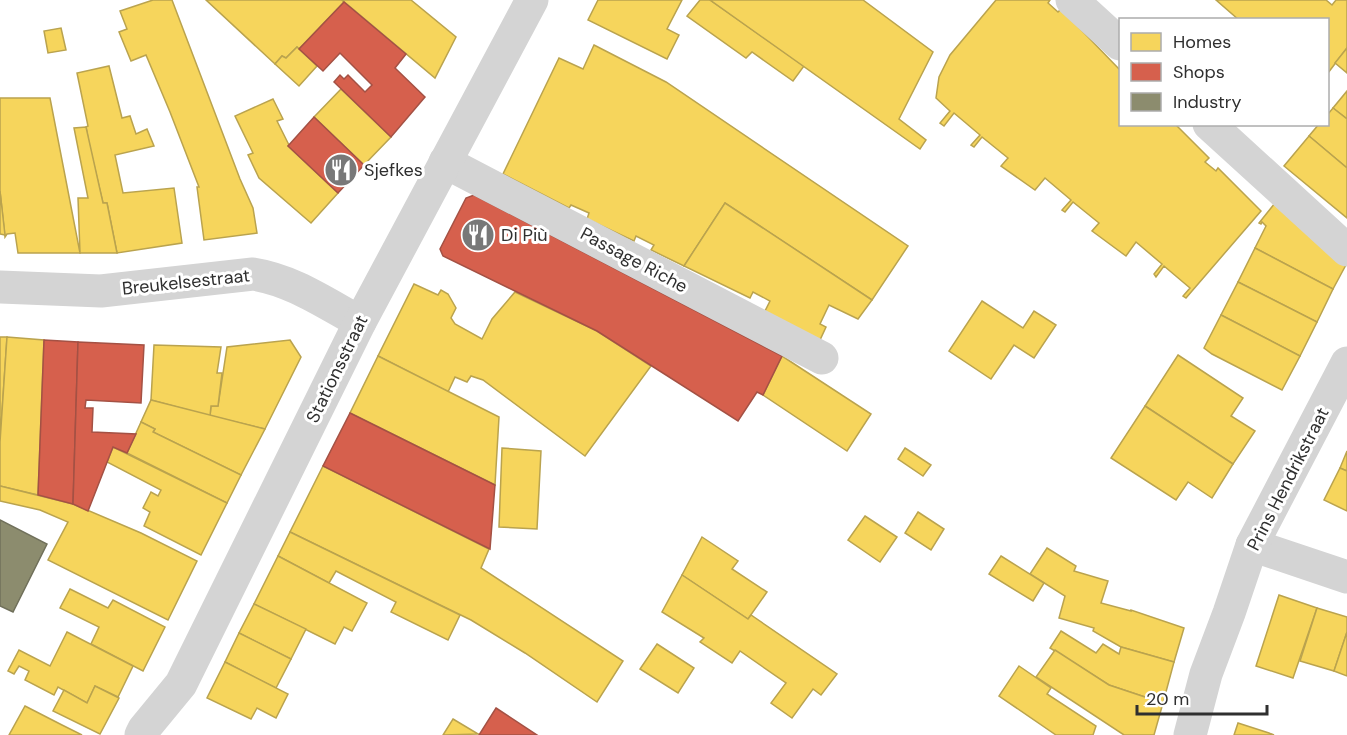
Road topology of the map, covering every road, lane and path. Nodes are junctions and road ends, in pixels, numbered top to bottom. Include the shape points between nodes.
1 (532, 0) edge
2 (1072, 0) edge
3 (1119, 43) edge
4 (1211, 126) edge
5 (445, 162) junction
6 (1347, 250) edge
7 (0, 287) edge
8 (360, 322) junction
9 (822, 358) dead end
10 (1347, 363) edge
11 (1252, 545) junction
12 (1347, 577) edge
13 (141, 735) edge
14 (1190, 735) edge

1 - 5 street, Stationsstraat
2 - 3 street
4 - 6 street
5 - 8 street, Stationsstraat
5 - 9 street, Passage Riche
7 - 8 street, Breukelsestraat via 101,291 253,274 298,287
8 - 13 street, Stationsstraat via 181,684
10 - 11 street, Prins Hendrikstraat
11 - 12 street
11 - 14 street, Prins Hendrikstraat via 1206,674

